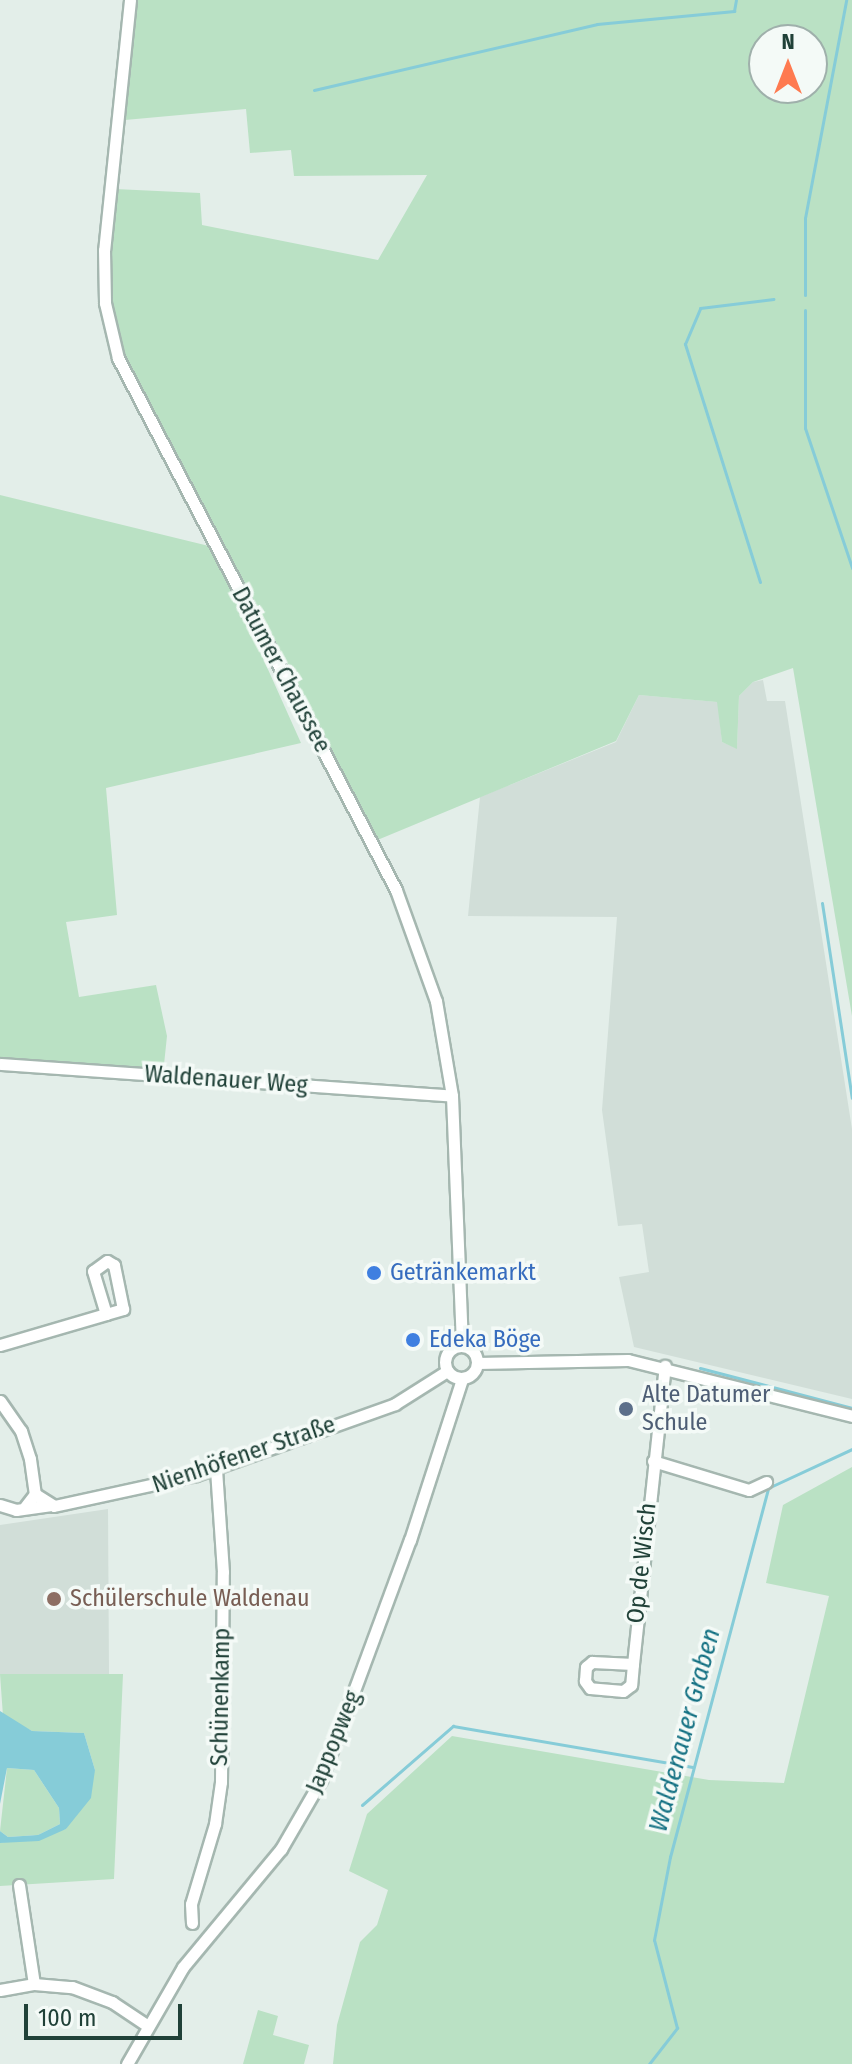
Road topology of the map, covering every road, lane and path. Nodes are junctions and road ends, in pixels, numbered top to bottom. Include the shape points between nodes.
1 (130, 0) edge
2 (0, 1064) edge
3 (452, 1096) junction
4 (106, 1314) dead end
5 (0, 1345) edge
6 (462, 1346) junction
7 (477, 1363) junction
8 (665, 1366) junction
9 (447, 1371) junction
10 (462, 1379) junction
11 (0, 1401) edge
12 (852, 1416) edge
13 (653, 1461) junction
14 (216, 1468) junction
15 (766, 1482) dead end
16 (35, 1494) junction
17 (0, 1505) edge
18 (50, 1505) junction
19 (25, 1507) junction
20 (633, 1664) dead end
21 (19, 1885) dead end
22 (192, 1923) dead end
23 (34, 1984) junction
24 (0, 1990) edge
25 (148, 2026) junction
26 (127, 2064) edge

1 - 3 street, Datumer Chaussee via 104,250 105,303 118,358 396,890 441,1019
2 - 3 street, Waldenauer Weg
3 - 6 street, Datumer Chaussee
4 - 5 street
6 - 7 street
6 - 9 street via 447,1354
7 - 8 street via 602,1359
7 - 10 street
8 - 12 street
8 - 13 street, Op de Wisch
9 - 10 street
9 - 14 street, Nienhöfener Straße via 395,1404
10 - 25 street, Jappopweg via 410,1540 321,1780 281,1849 188,1959
11 - 16 street via 21,1431
13 - 15 street via 749,1490
13 - 20 street, Op de Wisch
14 - 18 street, Nienhöfener Straße via 114,1497
14 - 22 street, Schünenkamp via 223,1572 221,1782 215,1824 191,1904
16 - 18 street
16 - 19 street
17 - 19 street, Nienhöfener Straße
18 - 19 street, Nienhöfener Straße
21 - 23 street
23 - 24 street
23 - 25 street via 93,1993
25 - 26 street, Jappopweg

